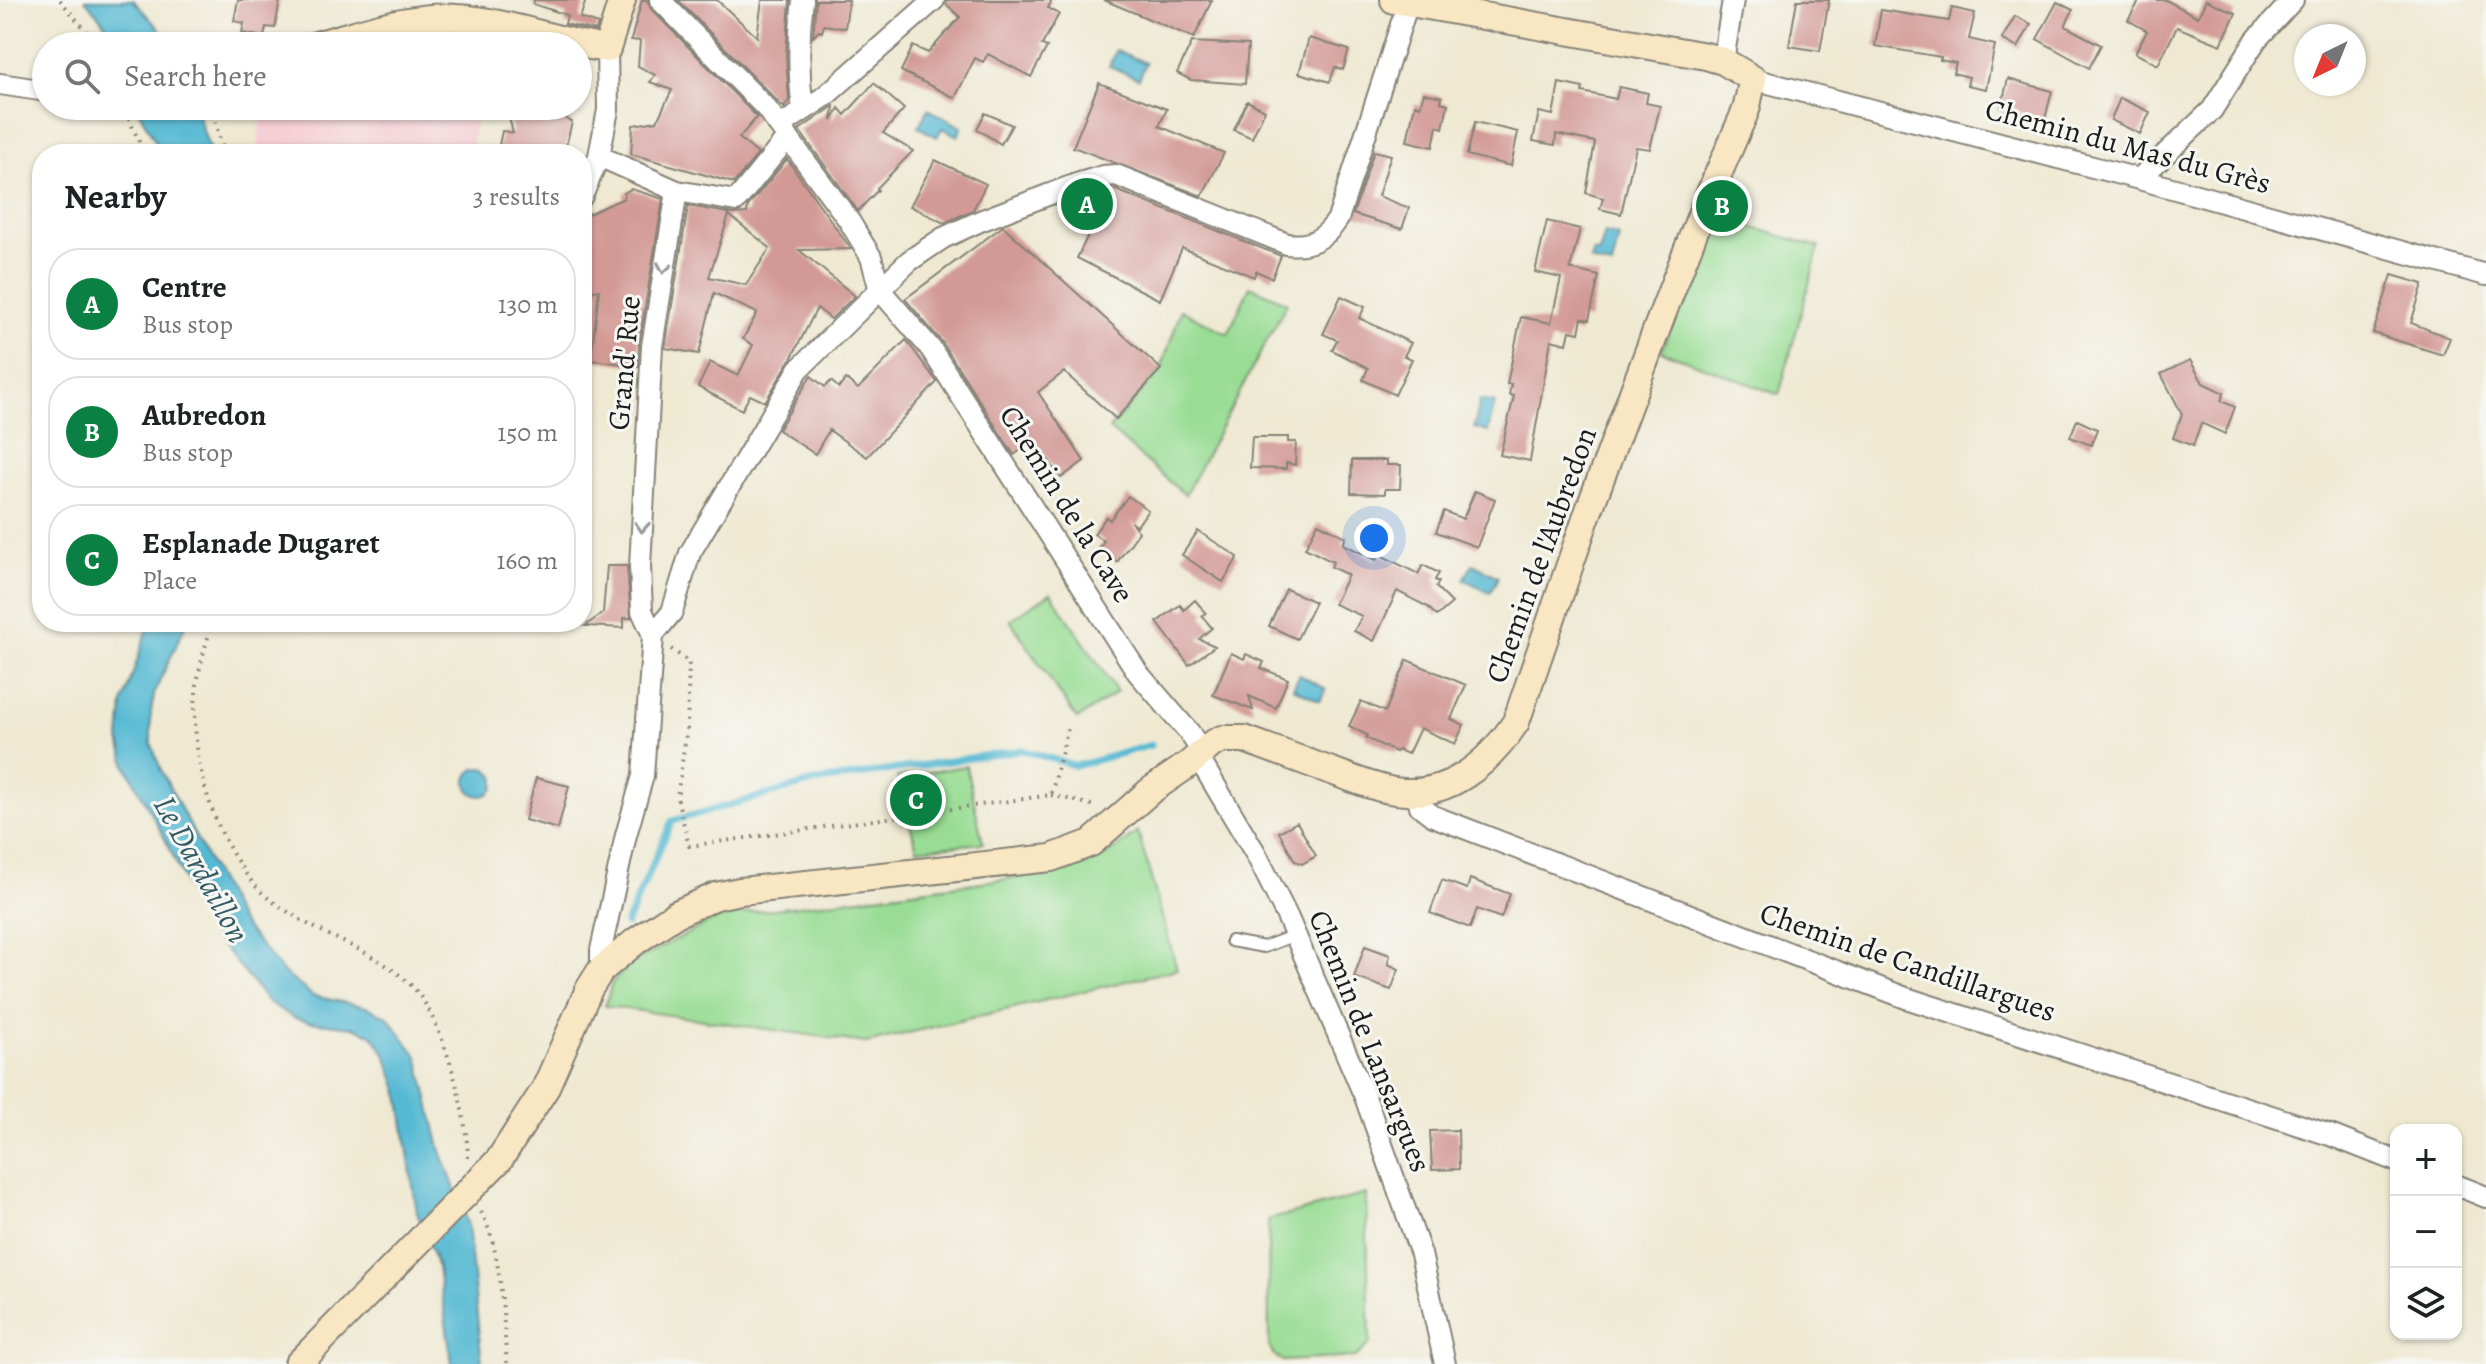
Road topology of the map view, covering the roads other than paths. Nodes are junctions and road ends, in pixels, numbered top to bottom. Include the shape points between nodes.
1 (622, 0) edge
2 (660, 0) edge
3 (803, 0) edge
4 (934, 0) edge
5 (1733, 0) edge
6 (2293, 0) edge
7 (1401, 1) edge
8 (407, 32) edge
9 (530, 32) edge
10 (592, 47) edge
11 (596, 48) junction
12 (1723, 61) junction
13 (1753, 79) junction
14 (0, 84) edge
15 (32, 89) edge
16 (803, 110) junction
17 (784, 131) junction
18 (599, 156) junction
19 (592, 172) edge
20 (2139, 179) junction
21 (677, 191) junction
22 (2486, 275) edge
23 (880, 290) junction
24 (653, 635) junction
25 (1200, 754) junction
26 (1419, 793) junction
27 (1295, 935) junction
28 (1231, 941) dead end
29 (604, 961) junction
30 (2390, 1159) edge
31 (2462, 1187) edge
32 (2486, 1197) edge
33 (298, 1364) edge
34 (1445, 1364) edge

1 - 11 street
2 - 17 street
3 - 16 street
4 - 16 street
5 - 12 street
6 - 20 street via 2256,40 2212,110
7 - 12 street
7 - 23 street via 1338,219 1316,241 1287,244 1116,175 1103,176 943,238
8 - 9 street via 454,17
10 - 11 street
11 - 18 street via 608,110
12 - 13 street
13 - 20 street, Chemin du Mas du Grès
13 - 26 street, Chemin de l'Aubredon via 1746,110 1586,518 1516,722 1474,769
14 - 15 street
16 - 17 street
17 - 21 street via 736,201
17 - 23 street via 871,257
18 - 19 street
18 - 21 street
20 - 22 street, Chemin du Mas du Grès
21 -> 24 street, Grand' Rue via 652,346 640,566 642,611
23 - 24 street via 799,369 690,553 672,612
23 - 25 street, Chemin de la Cave via 931,349 1138,673 1189,732
24 - 29 street via 643,776 626,835
25 - 26 street, Chemin de l'Aubredon via 1222,739 1244,739 1377,787
25 - 27 street, Chemin de Lansargues
25 - 29 street, Chemin de l'Aubredon via 1091,843 1072,852 716,896
26 - 30 street, Chemin de Candillargues via 1420,806 1433,816 1906,998
27 - 28 lane via 1264,947
27 - 34 street, Chemin de Lansargues via 1402,1198
29 - 33 street via 545,1089 499,1160
31 - 32 street

